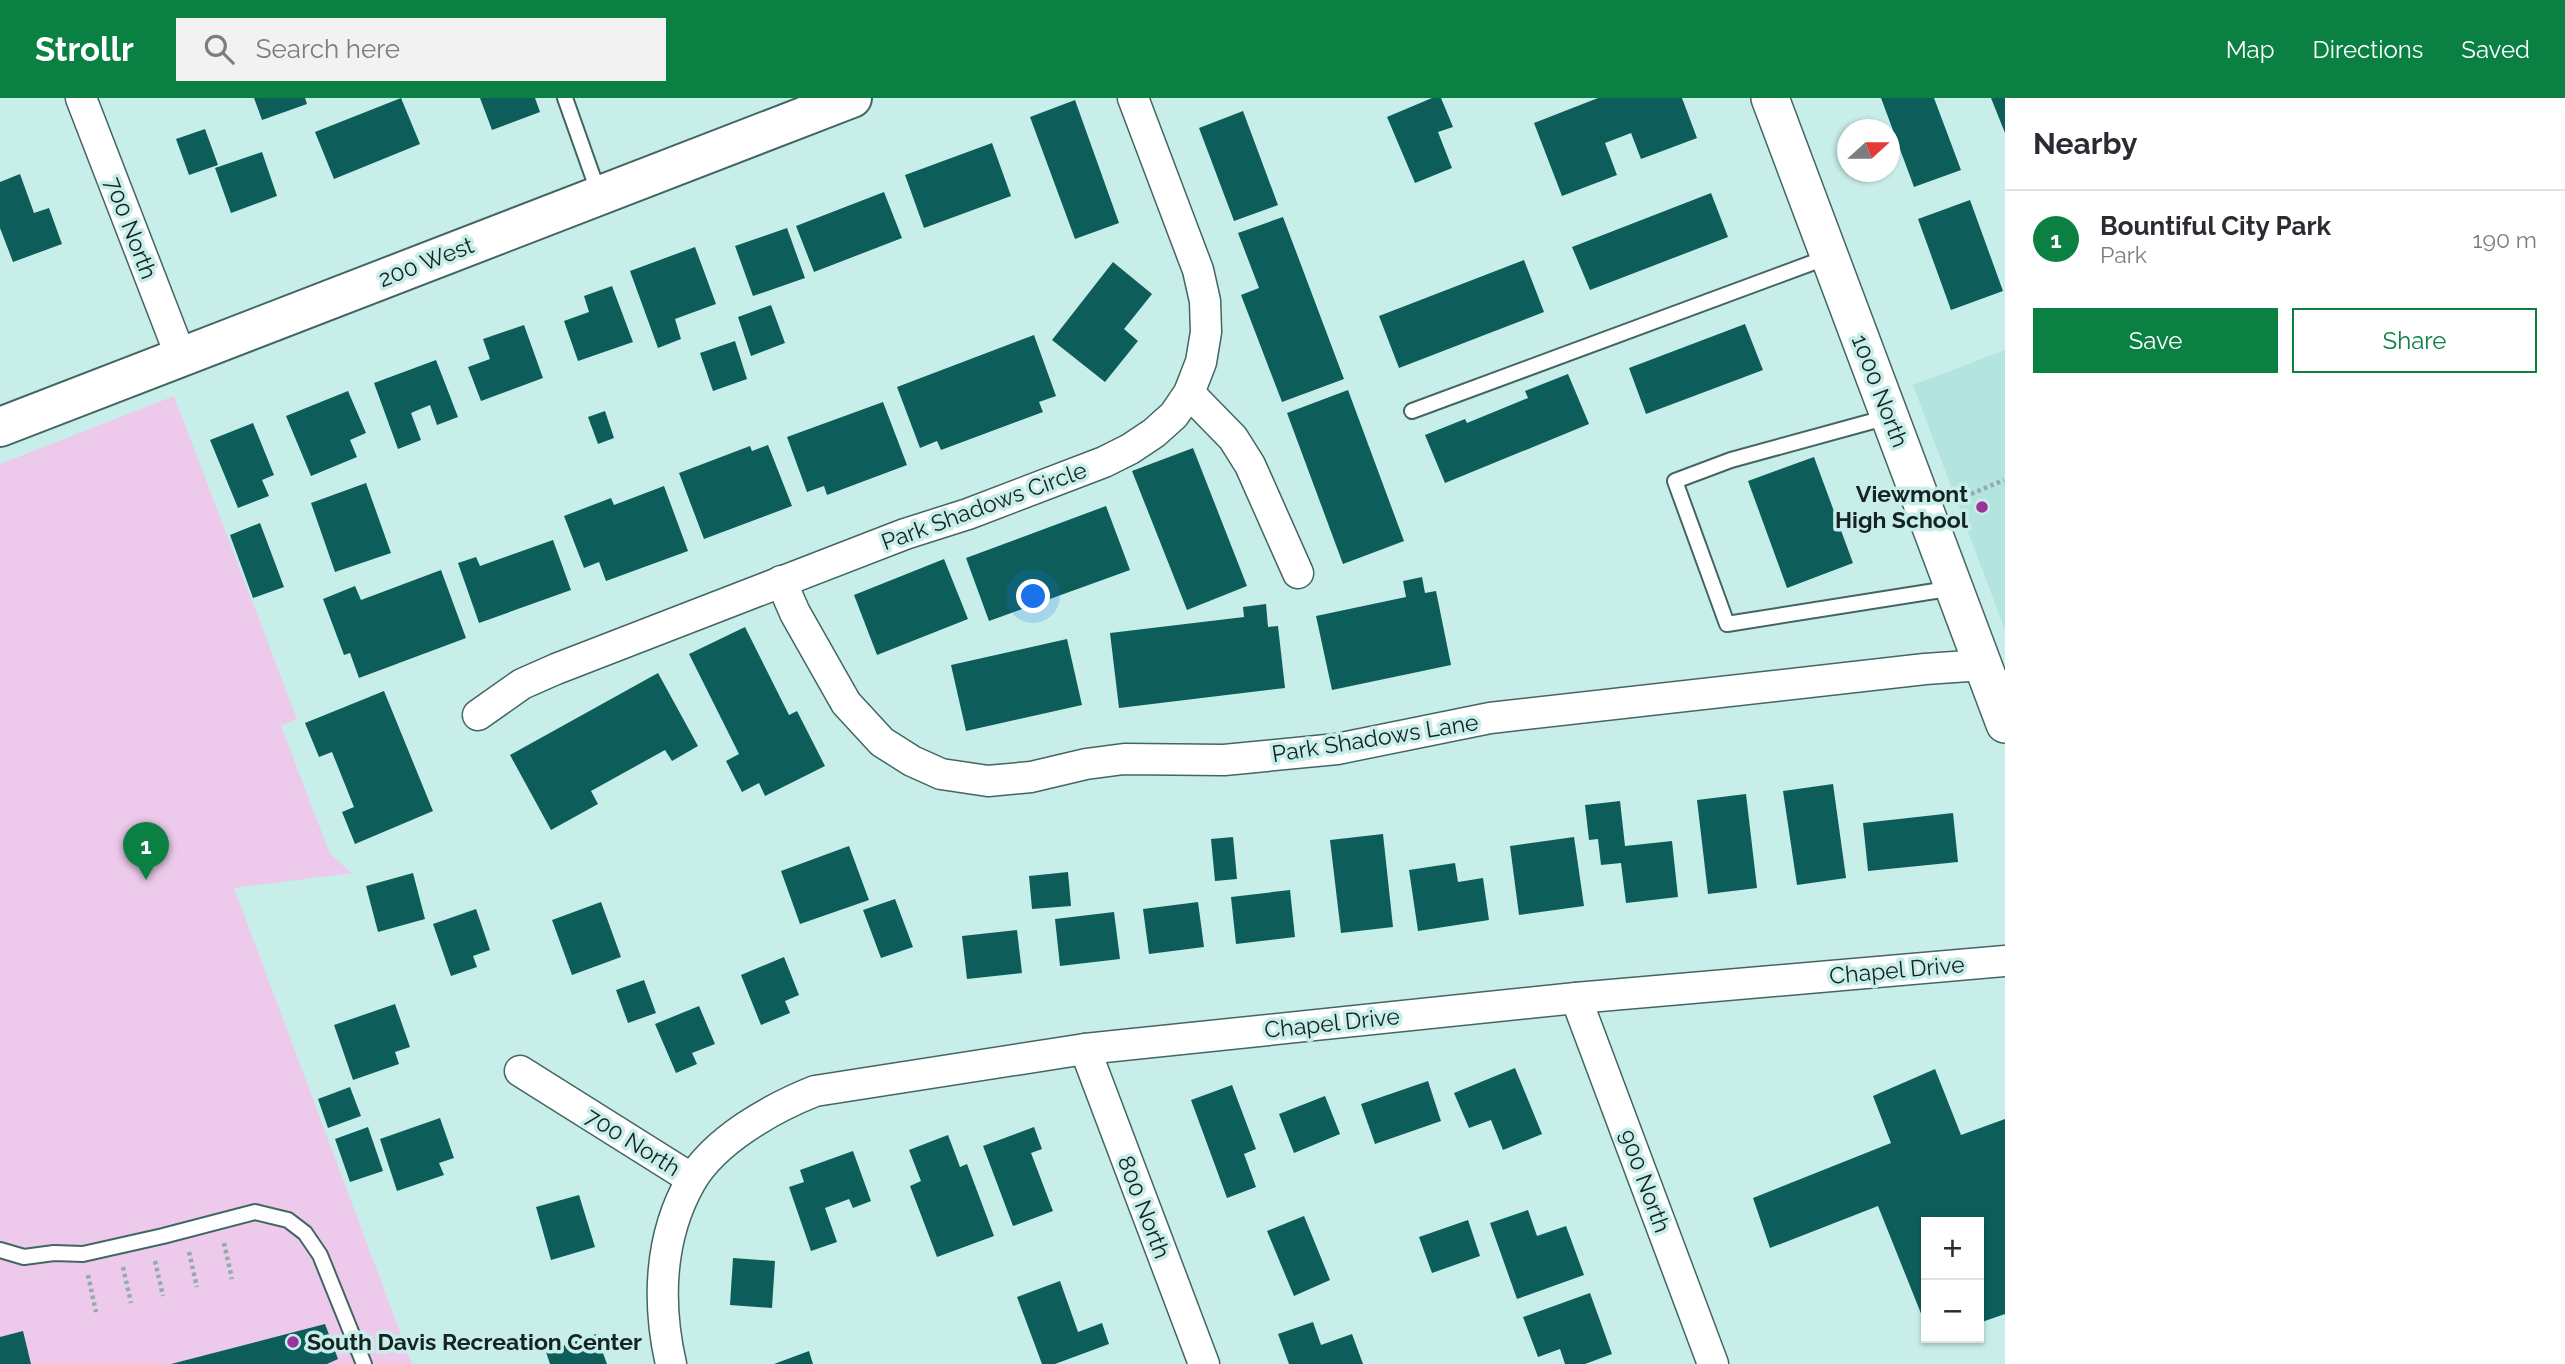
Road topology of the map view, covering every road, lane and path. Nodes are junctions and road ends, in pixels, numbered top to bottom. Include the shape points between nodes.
1 (81, 98) edge
2 (565, 98) edge
3 (852, 98) edge
4 (1133, 98) edge
5 (1770, 98) edge
6 (599, 196) junction
7 (1829, 256) junction
8 (181, 357) junction
9 (1189, 393) junction
10 (1412, 411) dead end
11 (1890, 417) junction
12 (0, 426) edge
13 (2004, 480) edge
14 (1971, 494) dead end
15 (1298, 573) dead end
16 (781, 581) junction
17 (1954, 588) junction
18 (1988, 665) junction
19 (478, 715) dead end
20 (2005, 724) edge
21 (2005, 961) edge
22 (1576, 998) junction
23 (1085, 1049) junction
24 (520, 1071) dead end
25 (692, 1180) junction
26 (219, 1222) junction
27 (184, 1231) junction
28 (150, 1239) junction
29 (118, 1245) junction
30 (0, 1250) edge
31 (83, 1254) junction
32 (232, 1279) dead end
33 (197, 1287) dead end
34 (163, 1296) dead end
35 (131, 1303) dead end
36 (96, 1312) dead end
37 (364, 1364) edge
38 (671, 1364) edge
39 (1204, 1364) edge
40 (1713, 1364) edge

1 - 8 street, 700 North
2 - 6 lane
3 - 6 main road, 200 West
4 - 9 street, Park Shadows Circle via 1198,270 1205,301 1206,332
5 - 7 street, 1000 North
6 - 8 main road, 200 West
7 - 10 lane
7 - 11 street, 1000 North
8 - 12 main road, 200 West
9 - 15 street via 1233,438 1250,466
9 - 16 street, Park Shadows Circle via 1154,433 1104,462
11 - 17 street, 1000 North
11 - 17 lane via 1731,460 1675,481 1722,611 1727,624
13 - 14 path
16 - 18 street, Park Shadows Lane via 846,703 882,742 942,774 988,781 1124,759 1224,760 1337,749 1490,718 1925,668
16 - 19 street, Park Shadows Circle via 522,684
17 - 18 street, 1000 North
18 - 20 street, 1000 North
21 - 22 street, Chapel Drive
22 - 23 street, Chapel Drive
22 - 40 street, 900 North
23 - 25 street, Chapel Drive via 815,1091 759,1117 713,1155
23 - 39 street, 800 North
24 - 25 street, 700 North
25 - 38 street, 700 North via 677,1210 663,1273 661,1306
26 - 27 lane
26 - 32 path
26 - 37 lane via 255,1212 288,1220 305,1233 334,1284
27 - 28 lane
27 - 33 path
28 - 29 lane
28 - 34 path
29 - 31 lane
29 - 35 path
30 - 31 lane via 24,1257
31 - 36 path

